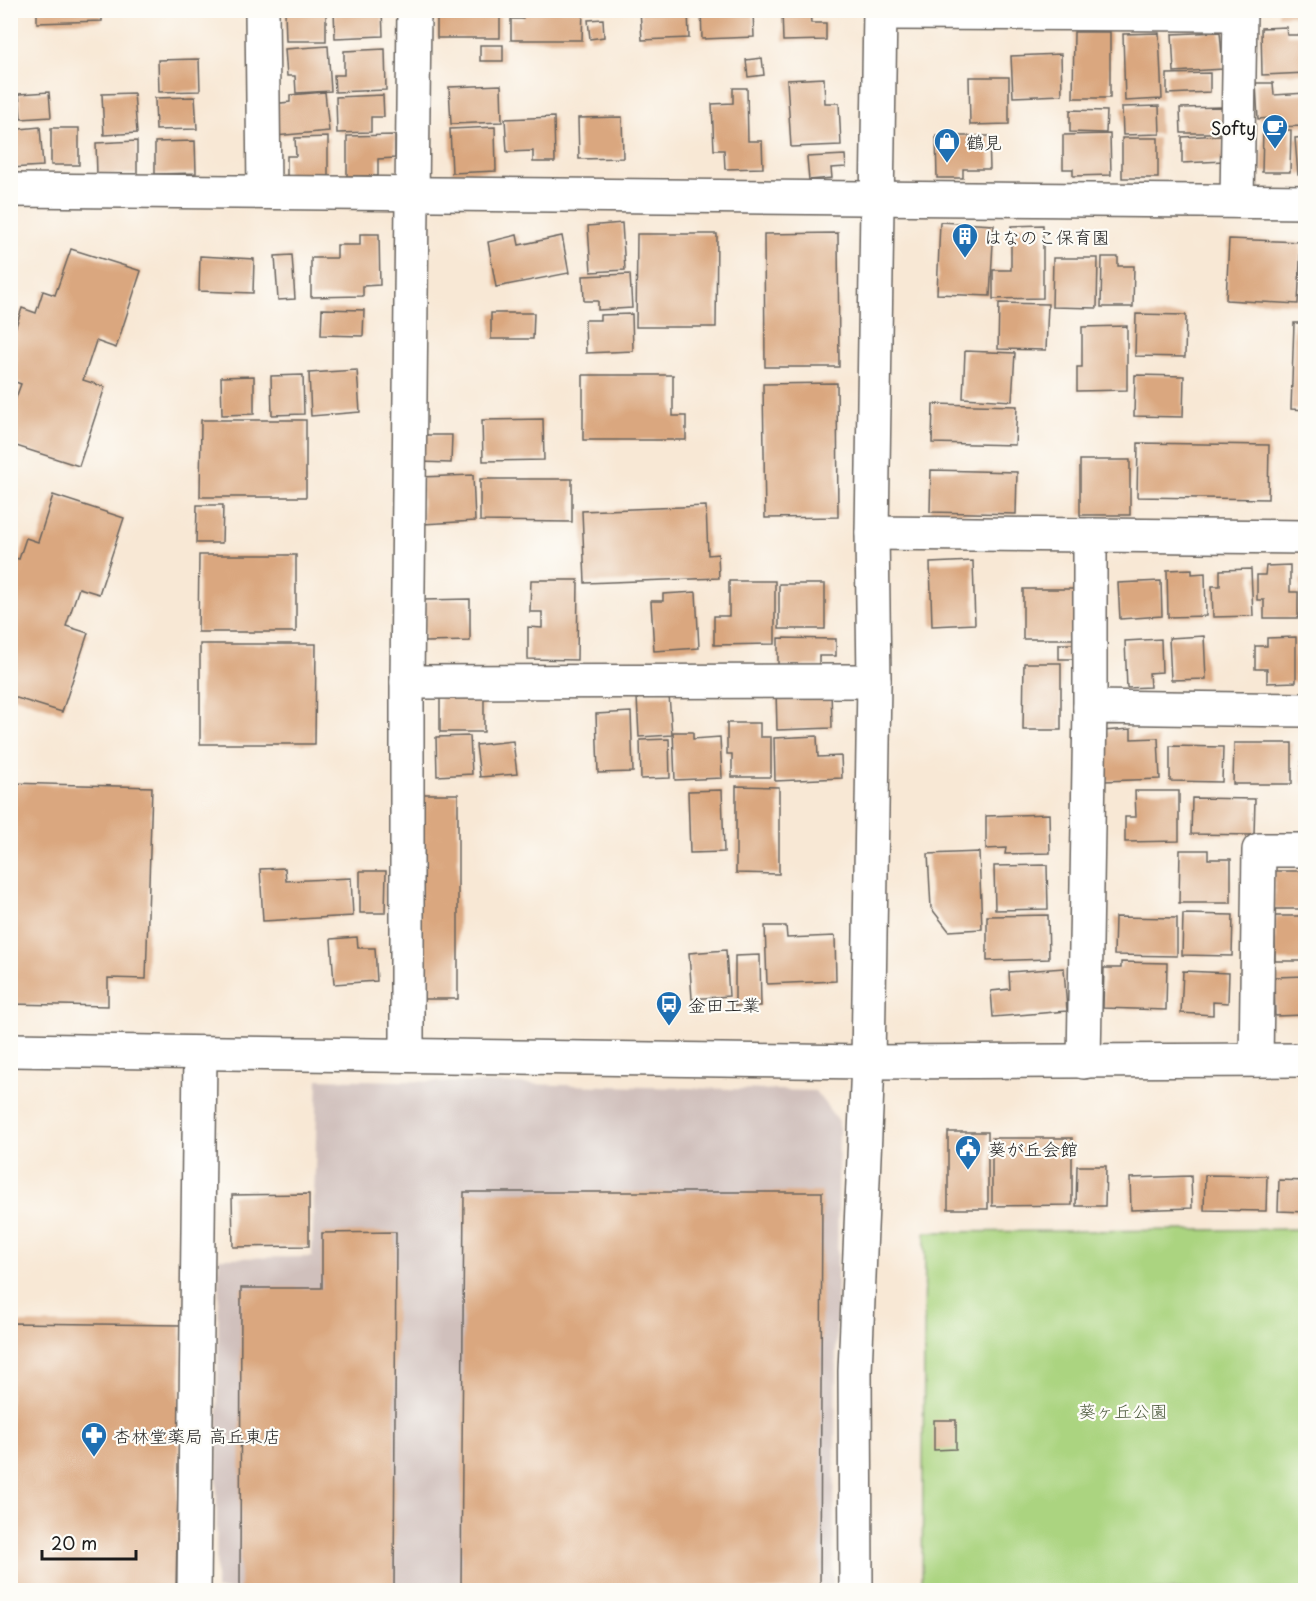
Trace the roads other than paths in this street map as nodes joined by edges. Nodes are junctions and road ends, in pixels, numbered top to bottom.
1 (262, 10) edge
2 (414, 10) edge
3 (880, 12) edge
4 (1076, 12) edge
5 (1240, 12) edge
6 (10, 190) edge
7 (264, 191) junction
8 (412, 196) junction
9 (877, 199) junction
10 (1237, 201) junction
11 (1305, 202) edge
12 (872, 533) junction
13 (1090, 535) junction
14 (1305, 537) edge
15 (874, 681) junction
16 (407, 682) junction
17 (1090, 707) junction
18 (1305, 710) edge
19 (1305, 850) edge
20 (10, 1050) edge
21 (200, 1053) junction
22 (407, 1054) junction
23 (1256, 1060) junction
24 (1305, 1060) edge
25 (868, 1062) junction
26 (1084, 1062) junction
27 (194, 1590) edge
28 (856, 1590) edge

1 - 7 street
2 - 8 street
3 - 4 street
3 - 9 street
4 - 5 street
5 - 10 street
6 - 7 street
7 - 8 street
8 - 9 street
8 - 16 street
9 - 10 street
9 - 12 street
10 - 11 street
12 - 13 street
12 - 15 street
13 - 14 street
13 - 17 street
15 - 16 street
15 - 25 street
16 - 22 street
17 - 18 street
17 - 26 street
19 - 23 street
20 - 21 street
21 - 22 street
21 - 27 street
22 - 25 street
23 - 24 street
23 - 26 street
25 - 26 street
25 - 28 street

